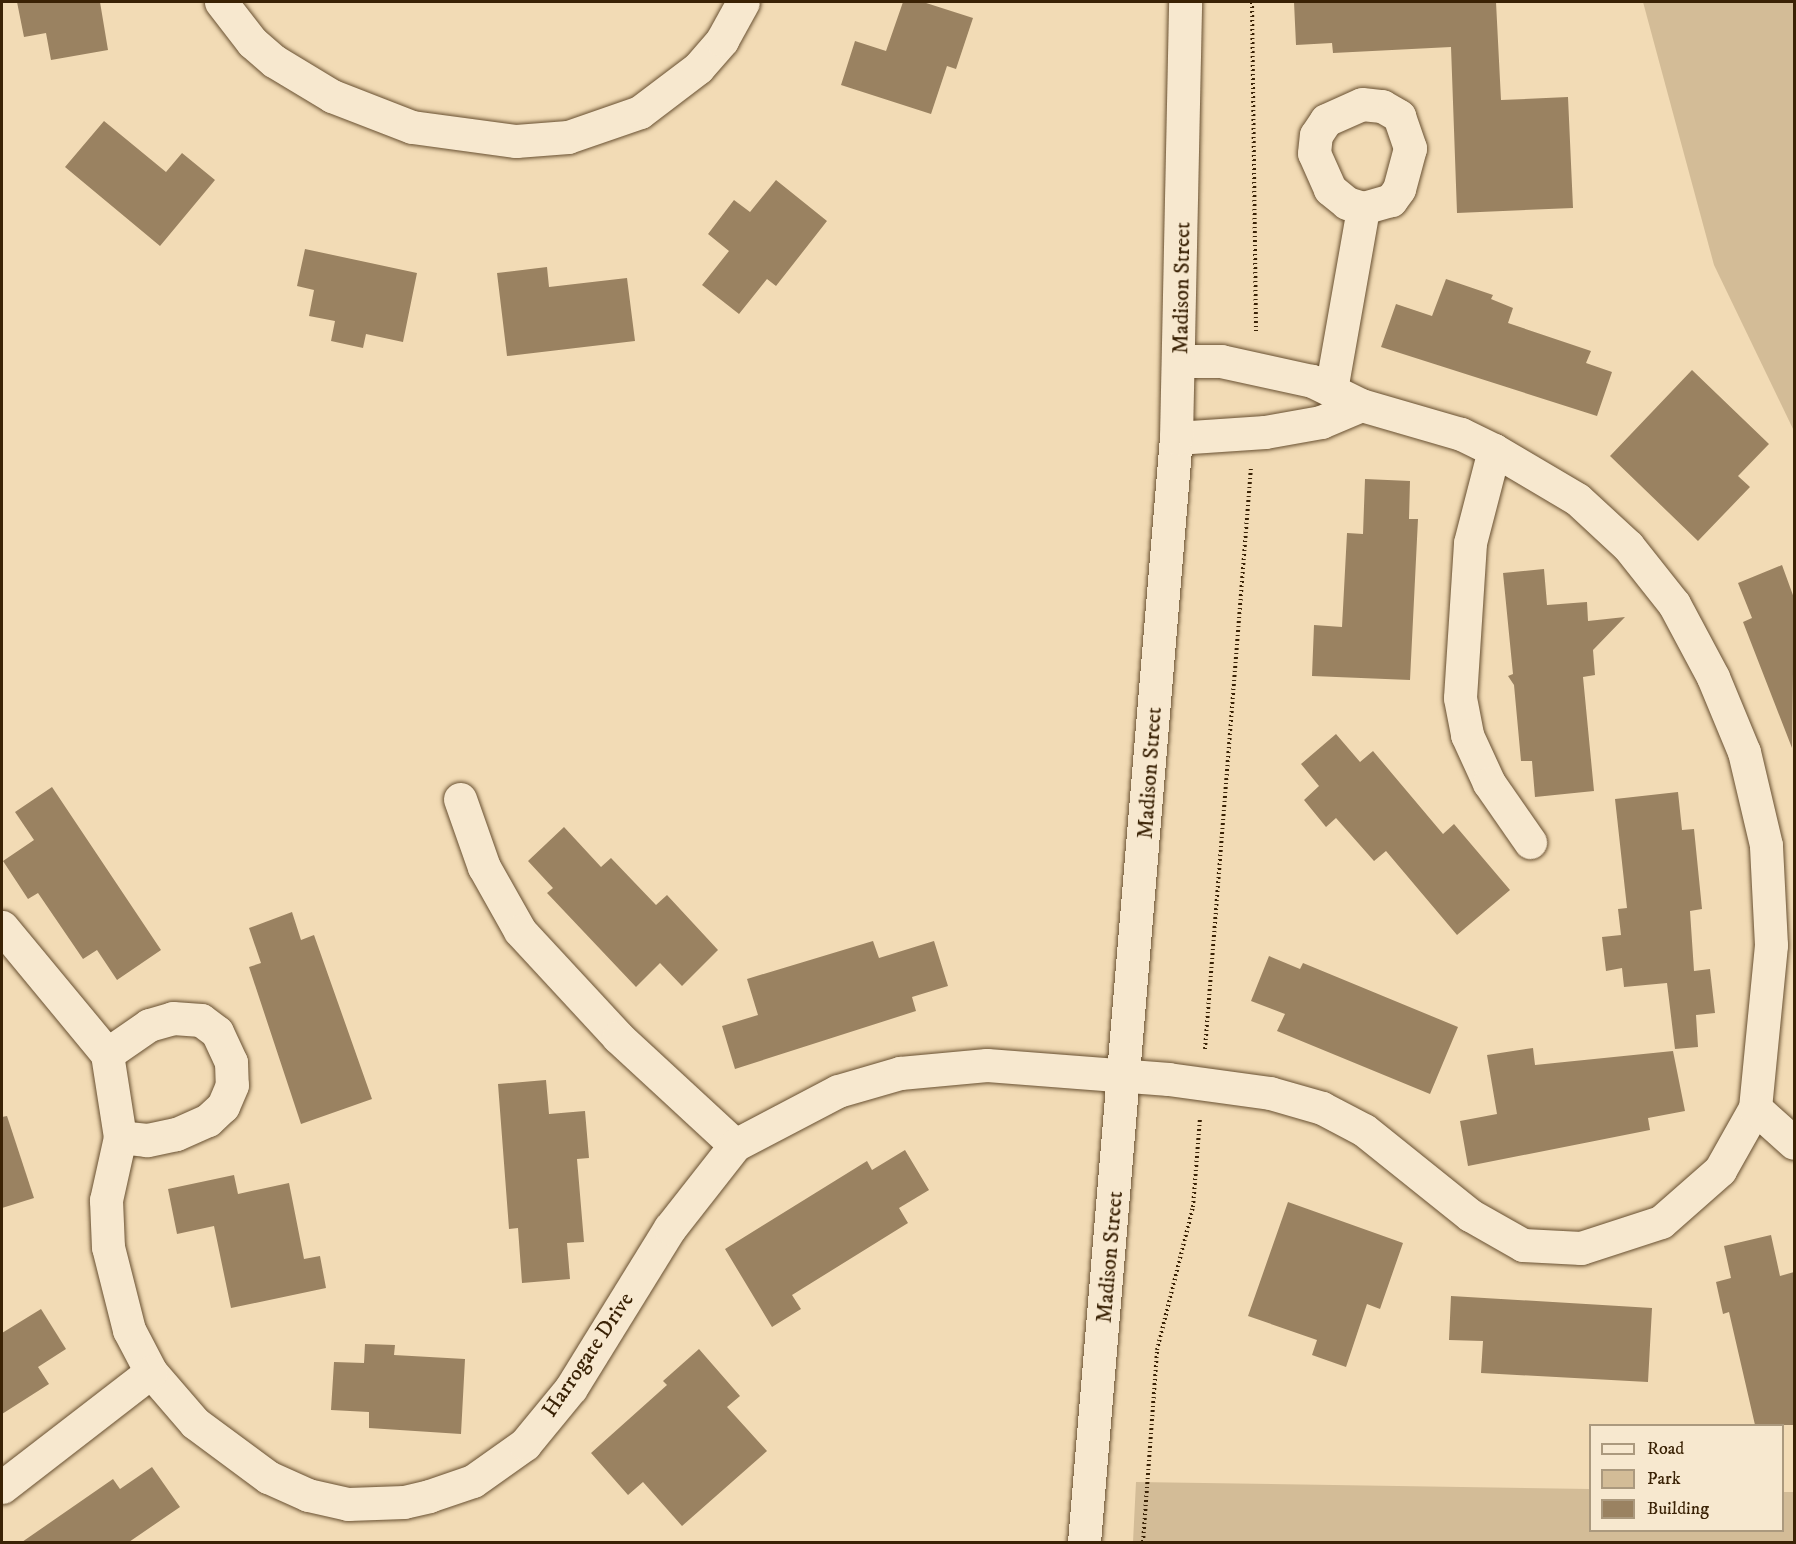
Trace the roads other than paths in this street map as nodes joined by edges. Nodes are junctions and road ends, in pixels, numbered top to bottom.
1 (221, 2) edge
2 (743, 2) edge
3 (1185, 2) edge
4 (1363, 208) dead end
5 (1180, 361) junction
6 (1331, 390) junction
7 (1361, 405) junction
8 (1176, 438) junction
9 (1494, 450) junction
10 (460, 799) dead end
11 (1530, 842) dead end
12 (2, 927) edge
13 (107, 1054) junction
14 (1126, 1076) junction
15 (1755, 1108) junction
16 (120, 1137) junction
17 (1794, 1143) edge
18 (735, 1145) junction
19 (151, 1372) junction
20 (2, 1487) edge
21 (1084, 1542) edge

1 - 2 street
3 - 5 street, Madison Street
4 - 6 street
5 - 6 street
5 - 8 street, Madison Street
6 - 7 street
7 - 8 street
7 - 9 street
8 - 14 street, Madison Street
9 - 11 street
9 - 15 street
10 - 18 street
12 - 13 street
13 - 16 street, Harrogate Drive
13 - 16 street
14 - 15 street, Harrogate Drive
14 - 18 street, Harrogate Drive
14 - 21 street, Madison Street
15 - 17 street
16 - 19 street, Harrogate Drive
18 - 19 street, Harrogate Drive
19 - 20 street

